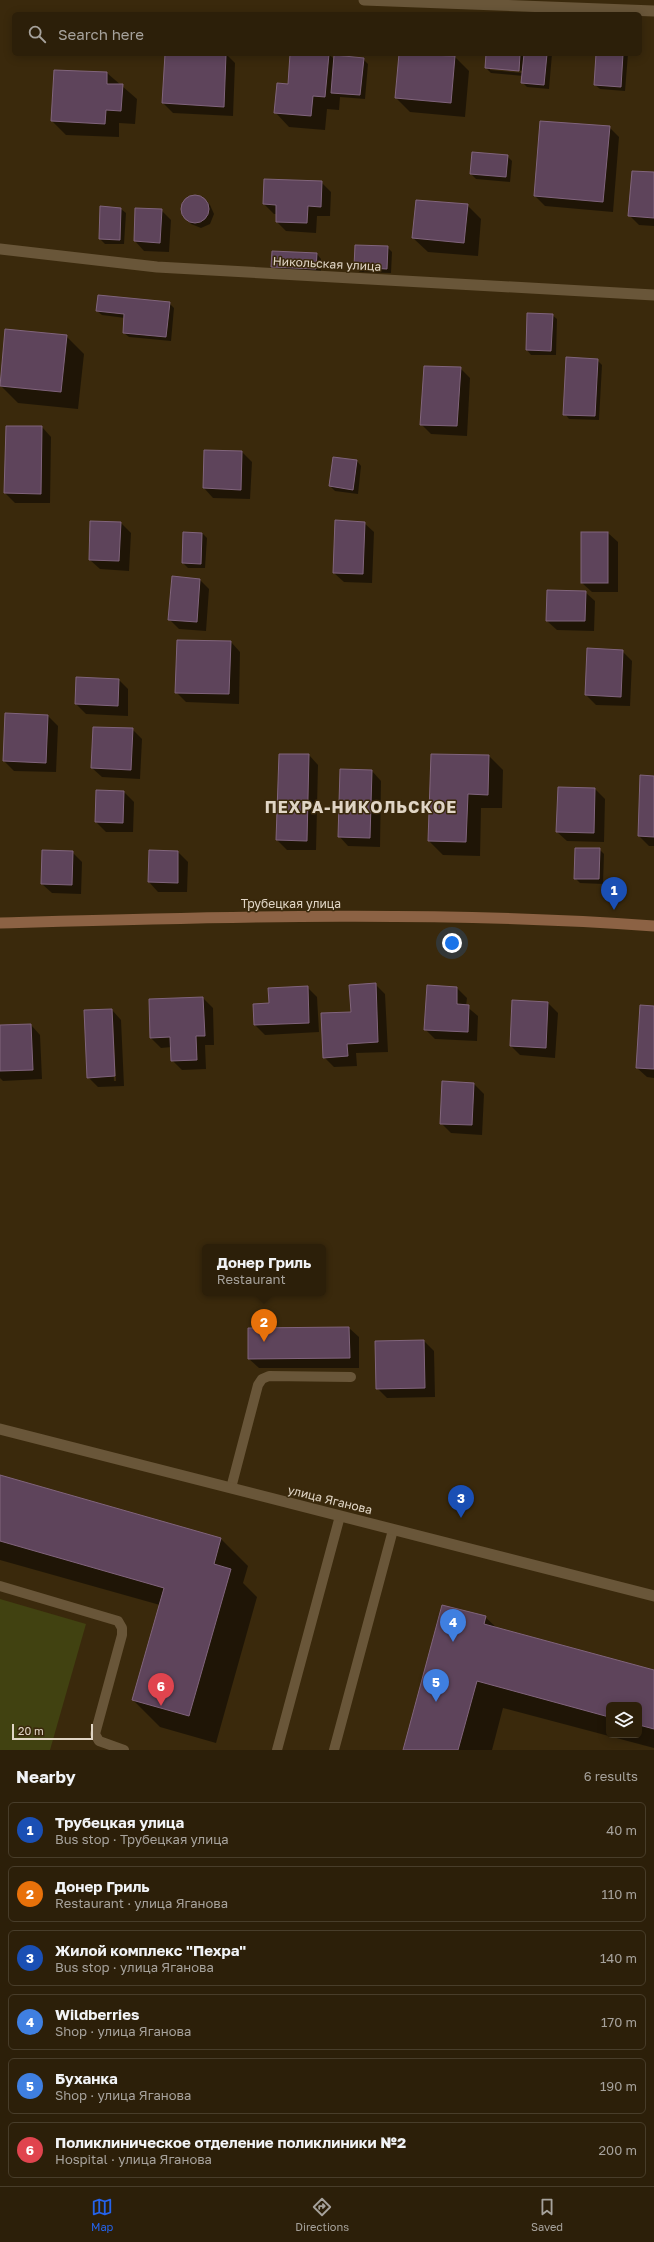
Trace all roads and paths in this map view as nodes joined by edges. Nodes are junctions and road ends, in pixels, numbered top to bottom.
1 (364, 0) edge
2 (654, 11) edge
3 (0, 250) edge
4 (654, 296) edge
5 (0, 923) edge
6 (654, 926) edge
7 (351, 1377) dead end
8 (0, 1429) edge
9 (231, 1488) junction
10 (340, 1516) junction
11 (393, 1530) junction
12 (0, 1586) edge
13 (654, 1596) edge
14 (124, 1750) edge
15 (277, 1750) edge
16 (334, 1750) edge

1 - 2 street
3 - 4 street, Никольская улица
5 - 6 main road, Трубецкая улица
7 - 9 lane
8 - 9 street, улица Яганова
9 - 10 street, улица Яганова
10 - 11 street, улица Яганова
10 - 15 lane
11 - 13 street, улица Яганова
11 - 16 lane
12 - 14 lane

